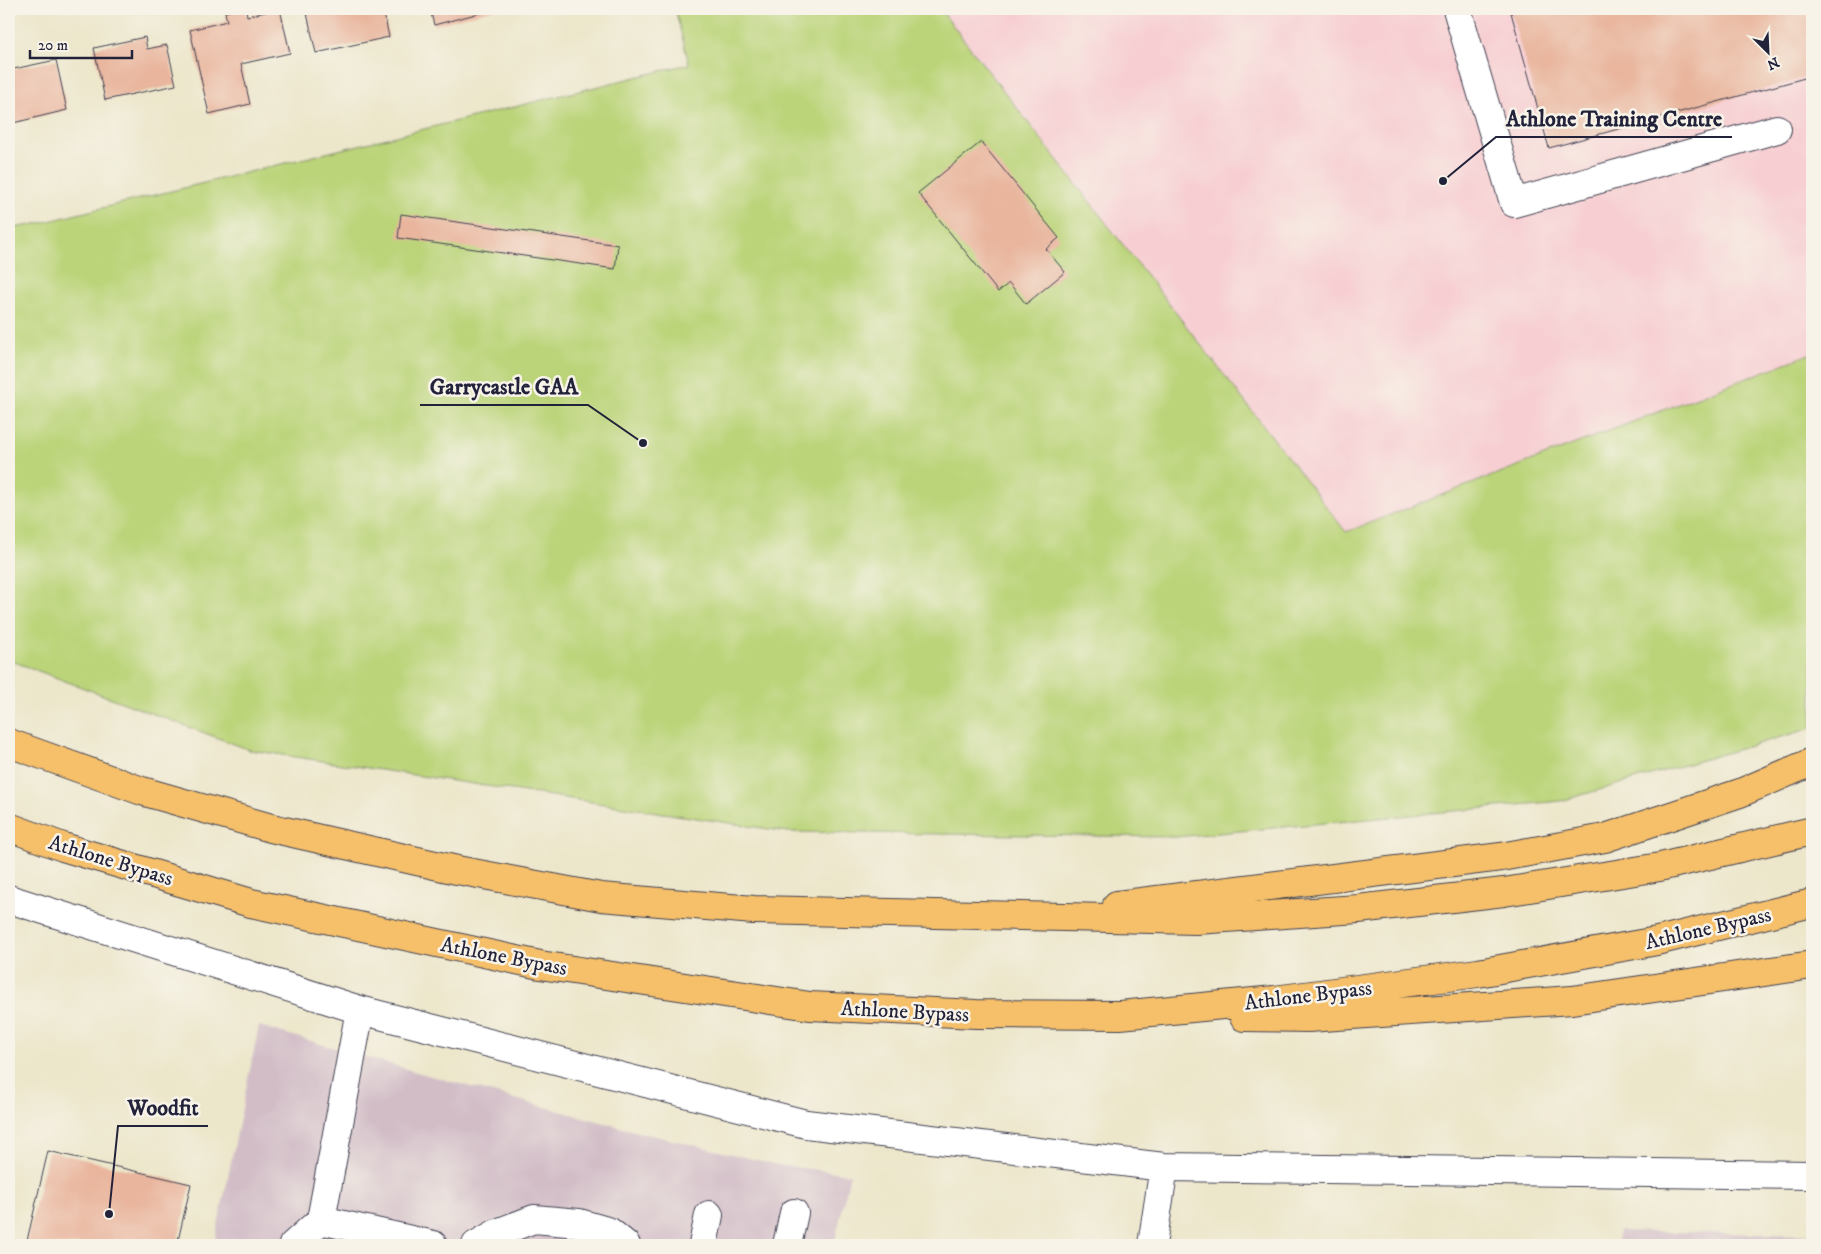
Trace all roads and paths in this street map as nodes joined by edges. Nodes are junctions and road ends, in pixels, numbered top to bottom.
1 (1457, 9) edge
2 (1777, 129) dead end
3 (9, 743) edge
4 (1812, 762) edge
5 (9, 826) edge
6 (1812, 831) edge
7 (9, 899) edge
8 (1812, 903) edge
9 (1041, 916) junction
10 (1812, 965) edge
11 (360, 1010) junction
12 (1120, 1015) junction
13 (1164, 1167) junction
14 (1812, 1176) edge
15 (794, 1213) dead end
16 (709, 1215) dead end
17 (321, 1220) junction
18 (293, 1245) edge
19 (433, 1245) edge
20 (476, 1245) edge
21 (626, 1245) edge
22 (703, 1245) edge
23 (787, 1245) edge
24 (1152, 1245) edge

1 - 2 street
3 - 9 highway
4 - 9 highway
5 - 12 highway, Athlone Bypass
6 - 9 highway
7 - 11 street
8 - 12 highway, Athlone Bypass
10 - 12 highway
11 - 13 street
11 - 17 street
13 - 14 street
13 - 24 street
15 - 23 street
16 - 22 street
17 - 18 street
17 - 19 street
20 - 21 street

